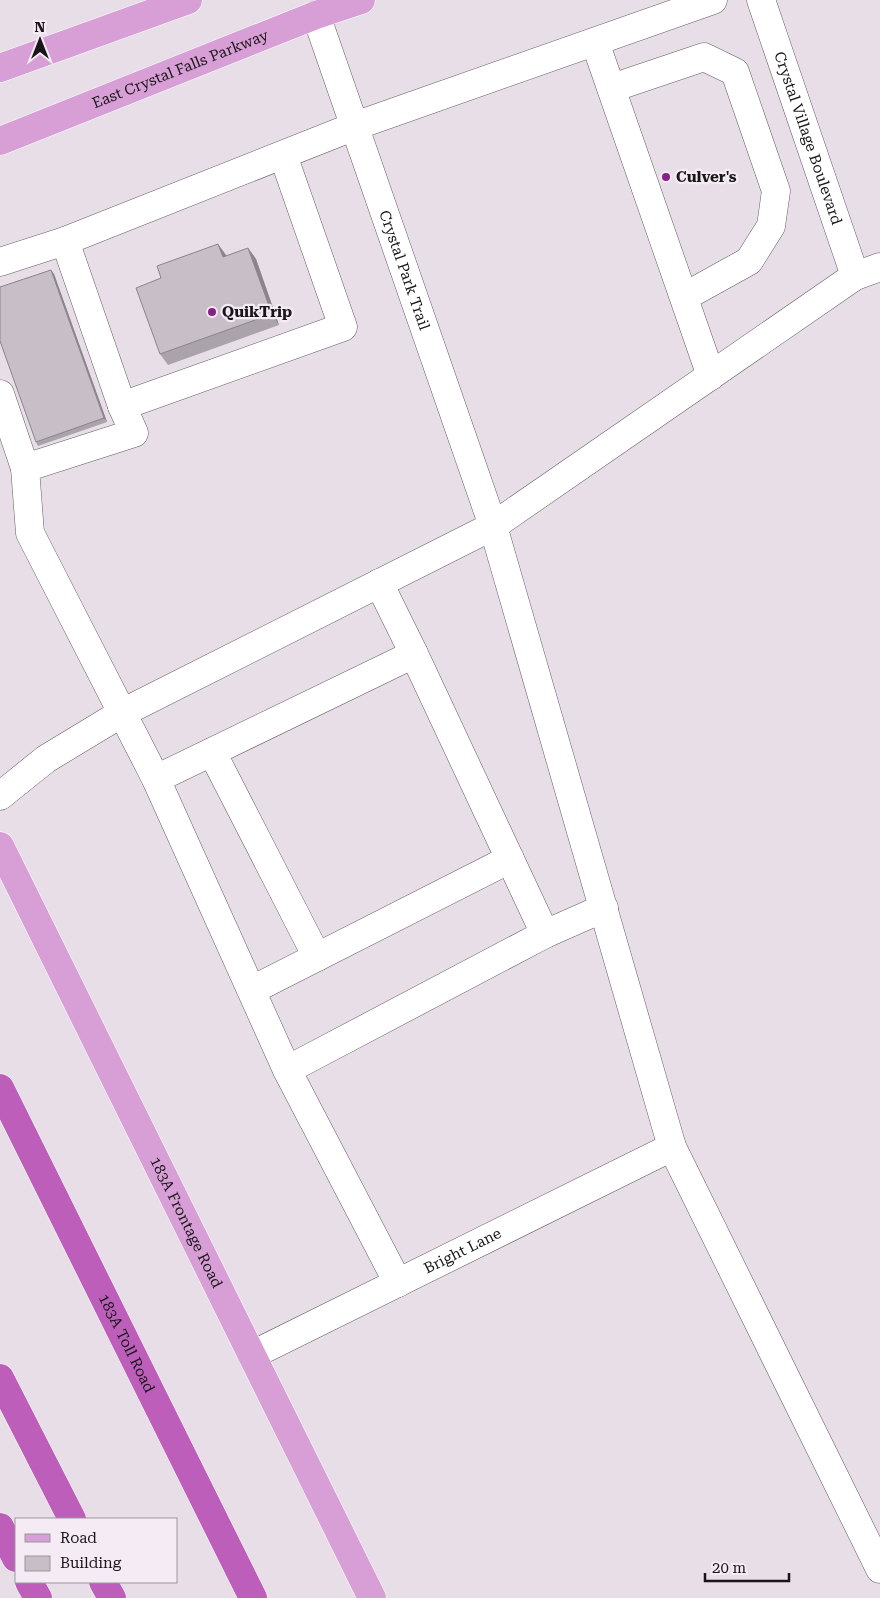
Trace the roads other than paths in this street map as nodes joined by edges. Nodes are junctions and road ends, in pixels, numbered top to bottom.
1 (188, 0) edge
2 (361, 0) edge
3 (713, 0) edge
4 (761, 0) edge
5 (316, 16) junction
6 (595, 42) junction
7 (0, 68) edge
8 (612, 88) junction
9 (355, 126) junction
10 (0, 142) edge
11 (283, 155) junction
12 (64, 241) junction
13 (0, 262) edge
14 (868, 272) edge
15 (684, 297) junction
16 (711, 376) junction
17 (0, 394) edge
18 (122, 406) junction
19 (25, 468) junction
20 (493, 526) junction
21 (379, 583) junction
22 (414, 654) junction
23 (122, 713) junction
24 (212, 752) junction
25 (156, 779) junction
26 (0, 796) edge
27 (0, 846) edge
28 (510, 859) junction
29 (604, 908) junction
30 (546, 934) junction
31 (317, 957) junction
32 (252, 990) junction
33 (287, 1070) junction
34 (0, 1088) edge
35 (672, 1148) junction
36 (398, 1283) junction
37 (252, 1355) junction
38 (0, 1378) edge
39 (71, 1518) edge
40 (0, 1527) edge
41 (15, 1556) edge
42 (880, 1569) edge
43 (30, 1583) edge
44 (104, 1583) edge
45 (38, 1598) edge
46 (112, 1598) edge
47 (254, 1598) edge
48 (372, 1598) edge

1 - 7 main road
2 - 5 main road, East Crystal Falls Parkway
3 - 6 street
4 - 14 street, Crystal Village Boulevard
5 - 9 street, Crystal Park Trail
5 - 10 main road, East Crystal Falls Parkway
6 - 8 street
6 - 9 street
8 - 15 street
8 - 15 street
9 - 11 street
9 - 20 street, Crystal Park Trail
11 - 12 street
11 - 18 street
12 - 13 street
12 - 18 street
14 - 16 street
15 - 16 street
16 - 20 street
17 - 19 street
18 - 19 street
19 - 23 street
20 - 21 street
20 - 29 street, Crystal Park Trail
21 - 22 street
21 - 23 street
22 - 24 street
22 - 28 street
23 - 25 street
23 - 26 street
24 - 25 street
24 - 31 street
25 - 32 street
27 - 37 main road, 183A Frontage Road
28 - 30 street
28 - 31 street
29 - 30 street
29 - 35 street, Crystal Park Trail
30 - 33 street
31 - 32 street
32 - 33 street
33 - 36 street
34 - 47 highway, 183A Toll Road
35 - 36 street, Bright Lane
35 - 42 street, Crystal Park Trail
36 - 37 street, Bright Lane
37 - 48 main road, 183A Frontage Road
38 - 39 highway
40 - 41 highway
43 - 45 highway
44 - 46 highway

